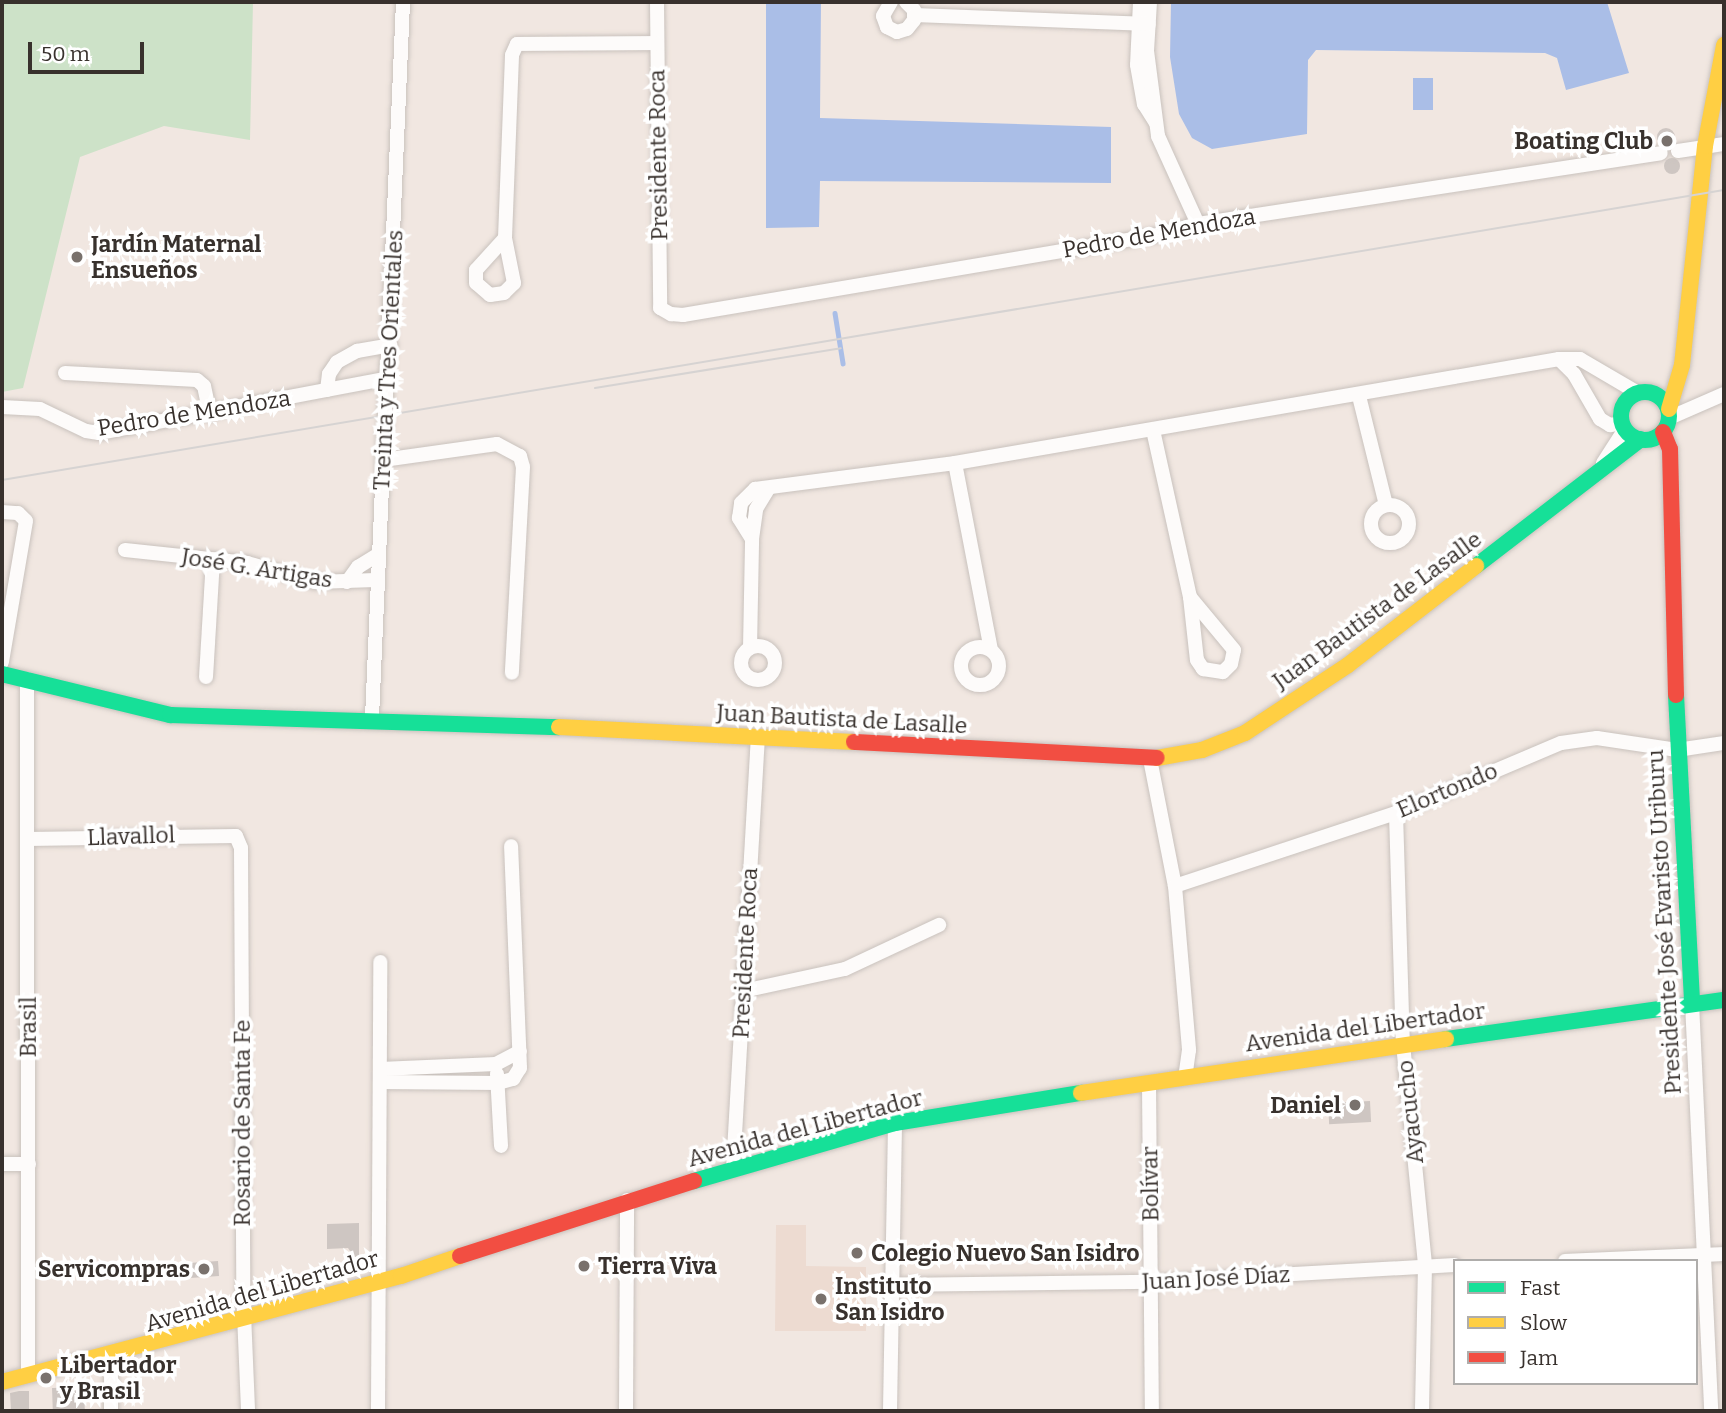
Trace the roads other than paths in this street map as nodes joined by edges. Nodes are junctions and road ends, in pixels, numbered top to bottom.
1 (403, 2) edge
2 (657, 2) edge
3 (891, 2) edge
4 (906, 2) edge
5 (1140, 2) edge
6 (1150, 2) edge
7 (915, 15) junction
8 (1144, 23) junction
9 (656, 43) junction
10 (1724, 45) edge
11 (1724, 144) edge
12 (1705, 146) junction
13 (1678, 151) dead end
14 (1661, 153) dead end
15 (1198, 224) junction
16 (505, 238) dead end
17 (660, 308) joint
18 (390, 345) junction
19 (1559, 359) junction
20 (1682, 365) junction
21 (65, 373) dead end
22 (389, 378) junction
23 (327, 390) junction
24 (1646, 393) junction
25 (1724, 394) edge
26 (1359, 396) junction
27 (2, 407) edge
28 (210, 414) junction
29 (1667, 420) junction
30 (1624, 426) junction
31 (1153, 430) junction
32 (1641, 439) junction
33 (383, 460) junction
34 (956, 463) junction
35 (1595, 474) junction
36 (1386, 505) dead end
37 (2, 512) edge
38 (125, 550) dead end
39 (377, 555) junction
40 (214, 559) junction
41 (376, 580) junction
42 (347, 582) junction
43 (1190, 597) junction
44 (750, 648) dead end
45 (991, 650) dead end
46 (2, 662) edge
47 (512, 673) dead end
48 (2, 674) edge
49 (206, 677) dead end
50 (27, 679) junction
51 (372, 718) junction
52 (758, 737) junction
53 (1724, 743) edge
54 (1677, 750) junction
55 (1150, 759) junction
56 (1396, 813) junction
57 (236, 836) joint
58 (27, 839) junction
59 (511, 846) dead end
60 (1175, 886) junction
61 (939, 925) dead end
62 (380, 962) dead end
63 (743, 991) junction
64 (1724, 1000) edge
65 (1692, 1003) junction
66 (1403, 1044) junction
67 (520, 1051) junction
68 (496, 1064) junction
69 (456, 1065) junction
70 (380, 1075) junction
71 (1185, 1077) junction
72 (455, 1083) junction
73 (499, 1083) junction
74 (1149, 1083) junction
75 (895, 1124) junction
76 (502, 1146) dead end
77 (2, 1164) edge
78 (29, 1164) junction
79 (733, 1169) junction
80 (627, 1200) junction
81 (1724, 1254) edge
82 (1703, 1255) junction
83 (1611, 1259) edge
84 (1453, 1265) edge
85 (1425, 1266) junction
86 (381, 1281) junction
87 (1152, 1282) junction
88 (892, 1285) junction
89 (245, 1321) junction
90 (111, 1357) junction
91 (28, 1375) junction
92 (2, 1382) edge
93 (111, 1411) edge
94 (248, 1411) edge
95 (378, 1411) edge
96 (626, 1411) edge
97 (890, 1411) edge
98 (1152, 1411) edge
99 (1422, 1411) edge
100 (1710, 1411) edge

1 - 18 street, Treinta y Tres Orientales
2 - 9 street, Presidente Roca
3 - 7 street
4 - 7 street
5 - 8 street
6 - 8 street
7 - 8 street
8 - 15 street
9 - 16 street
9 - 17 street, Presidente Roca
10 - 12 street, Presidente José Evaristo Uriburu
11 - 12 street
12 - 13 street
12 - 20 street, Presidente José Evaristo Uriburu
14 - 15 street, Pedro de Mendoza
15 - 17 street, Pedro de Mendoza
18 - 22 street, Treinta y Tres Orientales
18 - 23 street
19 - 24 street
19 - 26 street
19 - 30 street
20 - 24 street
20 - 29 street, Presidente José Evaristo Uriburu
21 - 28 street
22 - 23 street, Pedro de Mendoza
22 - 33 street, Treinta y Tres Orientales
23 - 28 street, Pedro de Mendoza
24 - 29 street
24 - 30 street
25 - 29 street
26 - 31 street
26 - 36 street
27 - 28 street, Pedro de Mendoza
29 - 32 street, Juan Bautista de Lasalle
29 - 54 street, Presidente José Evaristo Uriburu
30 - 32 street
30 - 35 street, Juan Bautista de Lasalle
31 - 34 street
31 - 43 street
32 - 35 street, Juan Bautista de Lasalle
33 - 39 street, Treinta y Tres Orientales
33 - 47 street
34 - 44 street
34 - 45 street
35 - 55 street, Juan Bautista de Lasalle
37 - 46 street
38 - 40 street, José G. Artigas
39 - 41 street, Treinta y Tres Orientales
39 - 42 street, José G. Artigas
40 - 42 street, José G. Artigas
40 - 49 street
41 - 42 street, José G. Artigas
41 - 51 street, Treinta y Tres Orientales
43 - 43 street
48 - 50 street, Juan Bautista de Lasalle
50 - 51 street, Juan Bautista de Lasalle
50 - 58 street, Brasil
51 - 52 street, Juan Bautista de Lasalle
52 - 55 street, Juan Bautista de Lasalle
52 - 63 street, Presidente Roca
53 - 54 street, Elortondo
54 - 56 street, Elortondo
54 - 65 street, Presidente José Evaristo Uriburu
55 - 60 street
56 - 60 street, Elortondo
56 - 66 street, Ayacucho
57 - 58 street, Llavallol
57 - 89 street, Rosario de Santa Fe
58 - 78 street, Brasil
59 - 67 street
60 - 71 street
61 - 63 street
62 - 70 street
63 - 79 street, Presidente Roca
64 - 65 street, Avenida del Libertador
65 - 66 street, Avenida del Libertador
65 - 82 street, Presidente José Evaristo Uriburu
66 - 71 street, Avenida del Libertador
66 - 85 street, Ayacucho
67 - 68 street
67 - 73 street
68 - 69 street
68 - 73 street
69 - 70 street
69 - 72 street
70 - 72 street
70 - 86 street
71 - 74 street, Avenida del Libertador
72 - 73 street
73 - 76 street
74 - 75 street, Avenida del Libertador
74 - 87 street, Bolívar
75 - 79 street, Avenida del Libertador
75 - 88 street
77 - 78 street
78 - 91 street, Brasil
79 - 80 street, Avenida del Libertador
80 - 86 street, Avenida del Libertador
80 - 96 street
81 - 82 street
82 - 83 street
82 - 100 street, Presidente José Evaristo Uriburu
84 - 85 street, Juan José Díaz
85 - 87 street, Juan José Díaz
85 - 99 street, Ayacucho
86 - 89 street, Avenida del Libertador
86 - 95 street
87 - 88 street, Juan José Díaz
87 - 98 street, Bolívar
88 - 97 street
89 - 90 street, Avenida del Libertador
89 - 94 street, Rosario de Santa Fe
90 - 91 street, Avenida del Libertador
90 - 93 street
91 - 92 street, Avenida del Libertador

